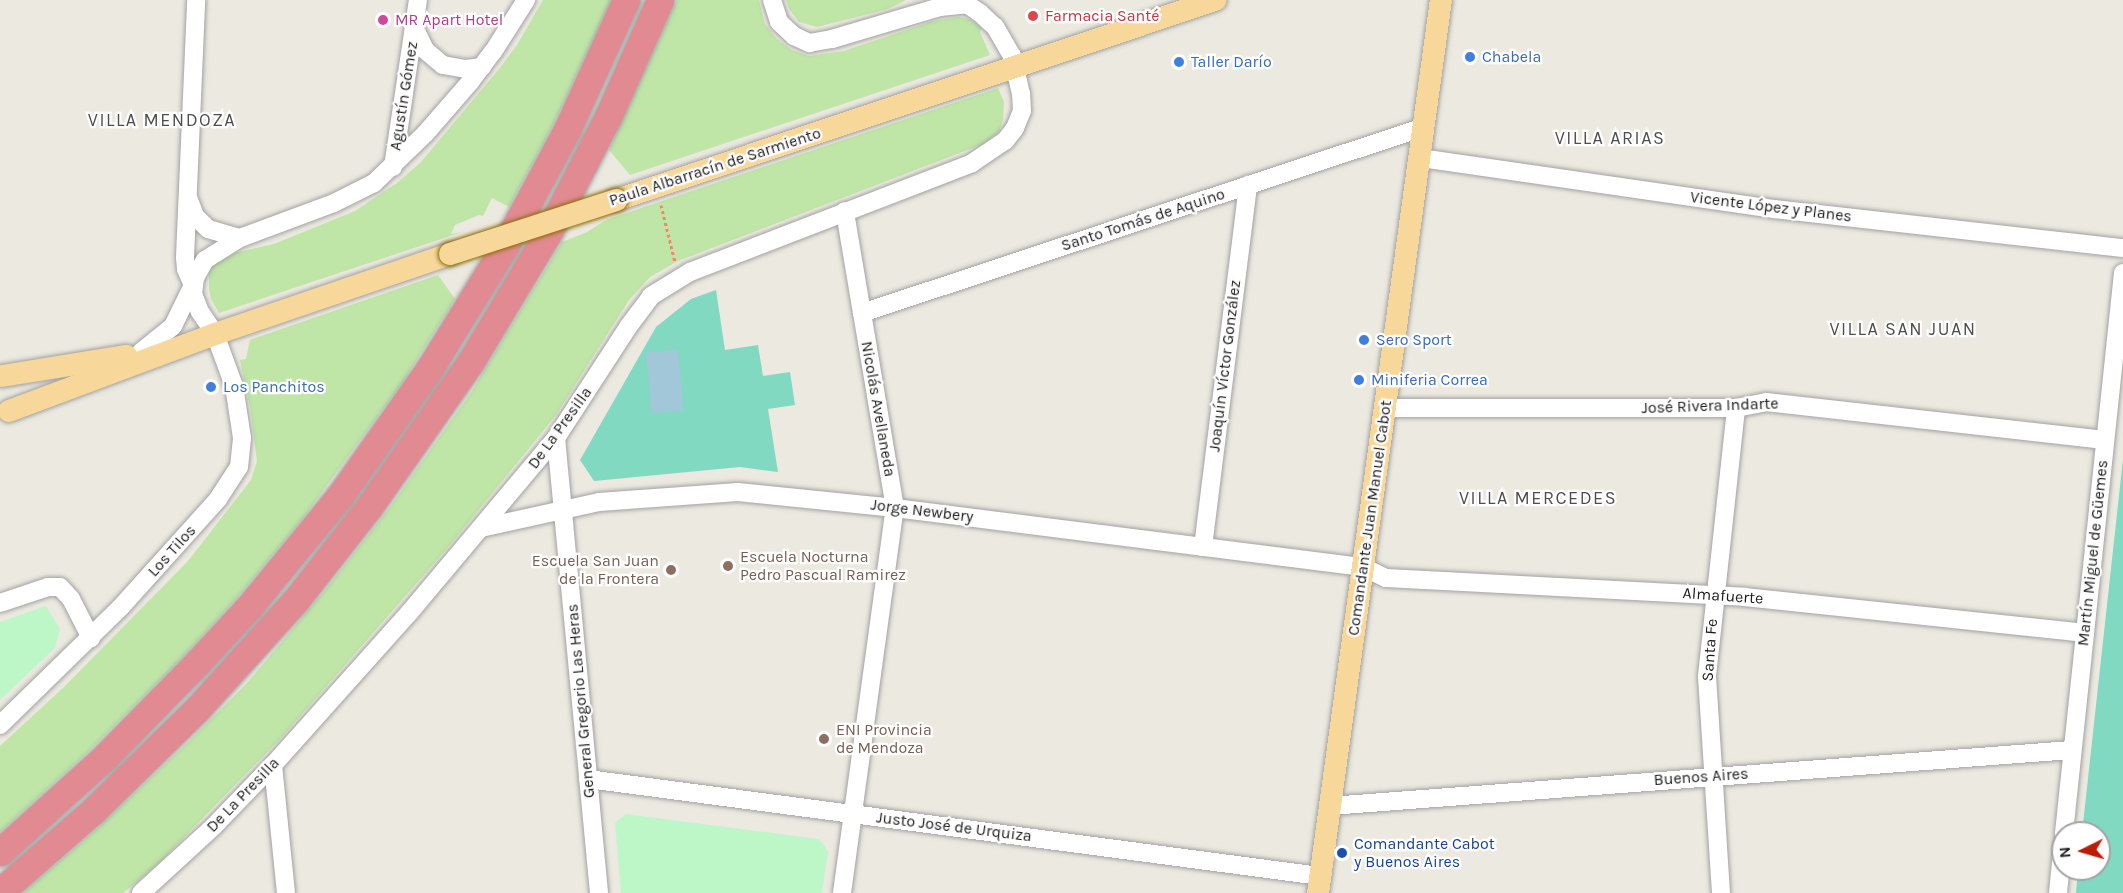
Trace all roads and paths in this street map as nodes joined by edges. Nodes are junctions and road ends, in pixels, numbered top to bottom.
1 (196, 0) edge
2 (418, 0) edge
3 (526, 0) edge
4 (626, 0) edge
5 (660, 0) edge
6 (772, 0) edge
7 (1215, 0) edge
8 (1441, 0) edge
9 (964, 2) edge
10 (414, 25) junction
11 (482, 67) junction
12 (1015, 67) junction
13 (1424, 127) junction
14 (1420, 158) junction
15 (393, 167) junction
16 (1248, 185) junction
17 (188, 195) junction
18 (659, 199) dead end
19 (845, 211) junction
20 (240, 238) junction
21 (2123, 248) edge
22 (675, 262) dead end
23 (2123, 273) edge
24 (193, 285) junction
25 (862, 313) junction
26 (215, 334) junction
27 (141, 352) junction
28 (1, 376) edge
29 (1385, 408) junction
30 (1736, 408) junction
31 (4, 414) edge
32 (556, 438) junction
33 (2105, 440) junction
34 (895, 508) junction
35 (564, 510) junction
36 (481, 528) junction
37 (1203, 547) junction
38 (1363, 567) junction
39 (1715, 596) junction
40 (0, 603) edge
41 (2085, 633) junction
42 (91, 638) junction
43 (0, 725) edge
44 (2073, 750) junction
45 (273, 765) junction
46 (1713, 776) junction
47 (588, 779) junction
48 (1330, 806) junction
49 (853, 814) junction
50 (2065, 821) edge
51 (0, 852) edge
52 (1319, 884) edge
53 (0, 892) edge
54 (141, 893) edge
55 (286, 893) edge
56 (599, 893) edge
57 (842, 893) edge
58 (1721, 893) edge

1 - 17 street, Los Tilos
2 - 10 street, Agustín Gómez
3 - 11 street
4 - 51 highway
5 - 53 highway
6 - 9 street
7 - 12 main road, Paula Albarracín de Sarmiento
8 - 13 main road, Comandante Juan Manuel Cabot
9 - 12 street, De La Presilla
10 - 11 street, Agustín Gómez
10 - 15 street, Agustín Gómez
11 - 15 street
12 - 19 street, De La Presilla
12 - 26 main road, Paula Albarracín de Sarmiento, bridge
13 - 14 main road, Comandante Juan Manuel Cabot
13 - 16 street, Santo Tomás de Aquino
14 - 21 street, Vicente López y Planes
14 - 29 main road, Comandante Juan Manuel Cabot
15 - 20 street
16 - 25 street, Santo Tomás de Aquino
16 - 37 street, Joaquín Víctor González
17 - 20 street
17 - 24 street, Los Tilos
18 - 22 path
19 - 25 street, Nicolás Avellaneda
19 - 32 street, De La Presilla
20 - 24 street
23 - 33 street, Martín Miguel de Güemes
24 - 26 street, Los Tilos
24 - 27 street
25 - 34 street, Nicolás Avellaneda
26 - 27 main road, Paula Albarracín de Sarmiento
26 - 31 main road, Paula Albarracín de Sarmiento
26 - 42 street, Los Tilos
27 - 28 main road, Paula Albarracín de Sarmiento
28 - 31 main road
29 - 30 street, José Rivera Indarte
29 - 38 main road, Comandante Juan Manuel Cabot
30 - 33 street, José Rivera Indarte
30 - 39 street, Santa Fe
32 - 35 street, General Gregorio Las Heras
32 - 36 street, De La Presilla
33 - 41 street, Martín Miguel de Güemes
34 - 35 street, Jorge Newbery
34 - 37 street, Jorge Newbery
34 - 49 street, Nicolás Avellaneda
35 - 36 street, Jorge Newbery
35 - 47 street, General Gregorio Las Heras
36 - 45 street, De La Presilla
37 - 38 street, Jorge Newbery
38 - 39 street, Almafuerte
38 - 48 main road, Comandante Juan Manuel Cabot
39 - 41 street, Almafuerte
39 - 46 street, Santa Fe
40 - 42 street
41 - 44 street, Martín Miguel de Güemes
42 - 43 street, Los Tilos
44 - 46 street, Buenos Aires
44 - 50 street, Martín Miguel de Güemes
45 - 54 street, De La Presilla
45 - 55 street
46 - 48 street, Buenos Aires
46 - 58 street, Santa Fe
47 - 49 street, Justo José de Urquiza
47 - 56 street, General Gregorio Las Heras
48 - 52 main road, Comandante Juan Manuel Cabot
49 - 52 street, Justo José de Urquiza
49 - 57 street, Nicolás Avellaneda

